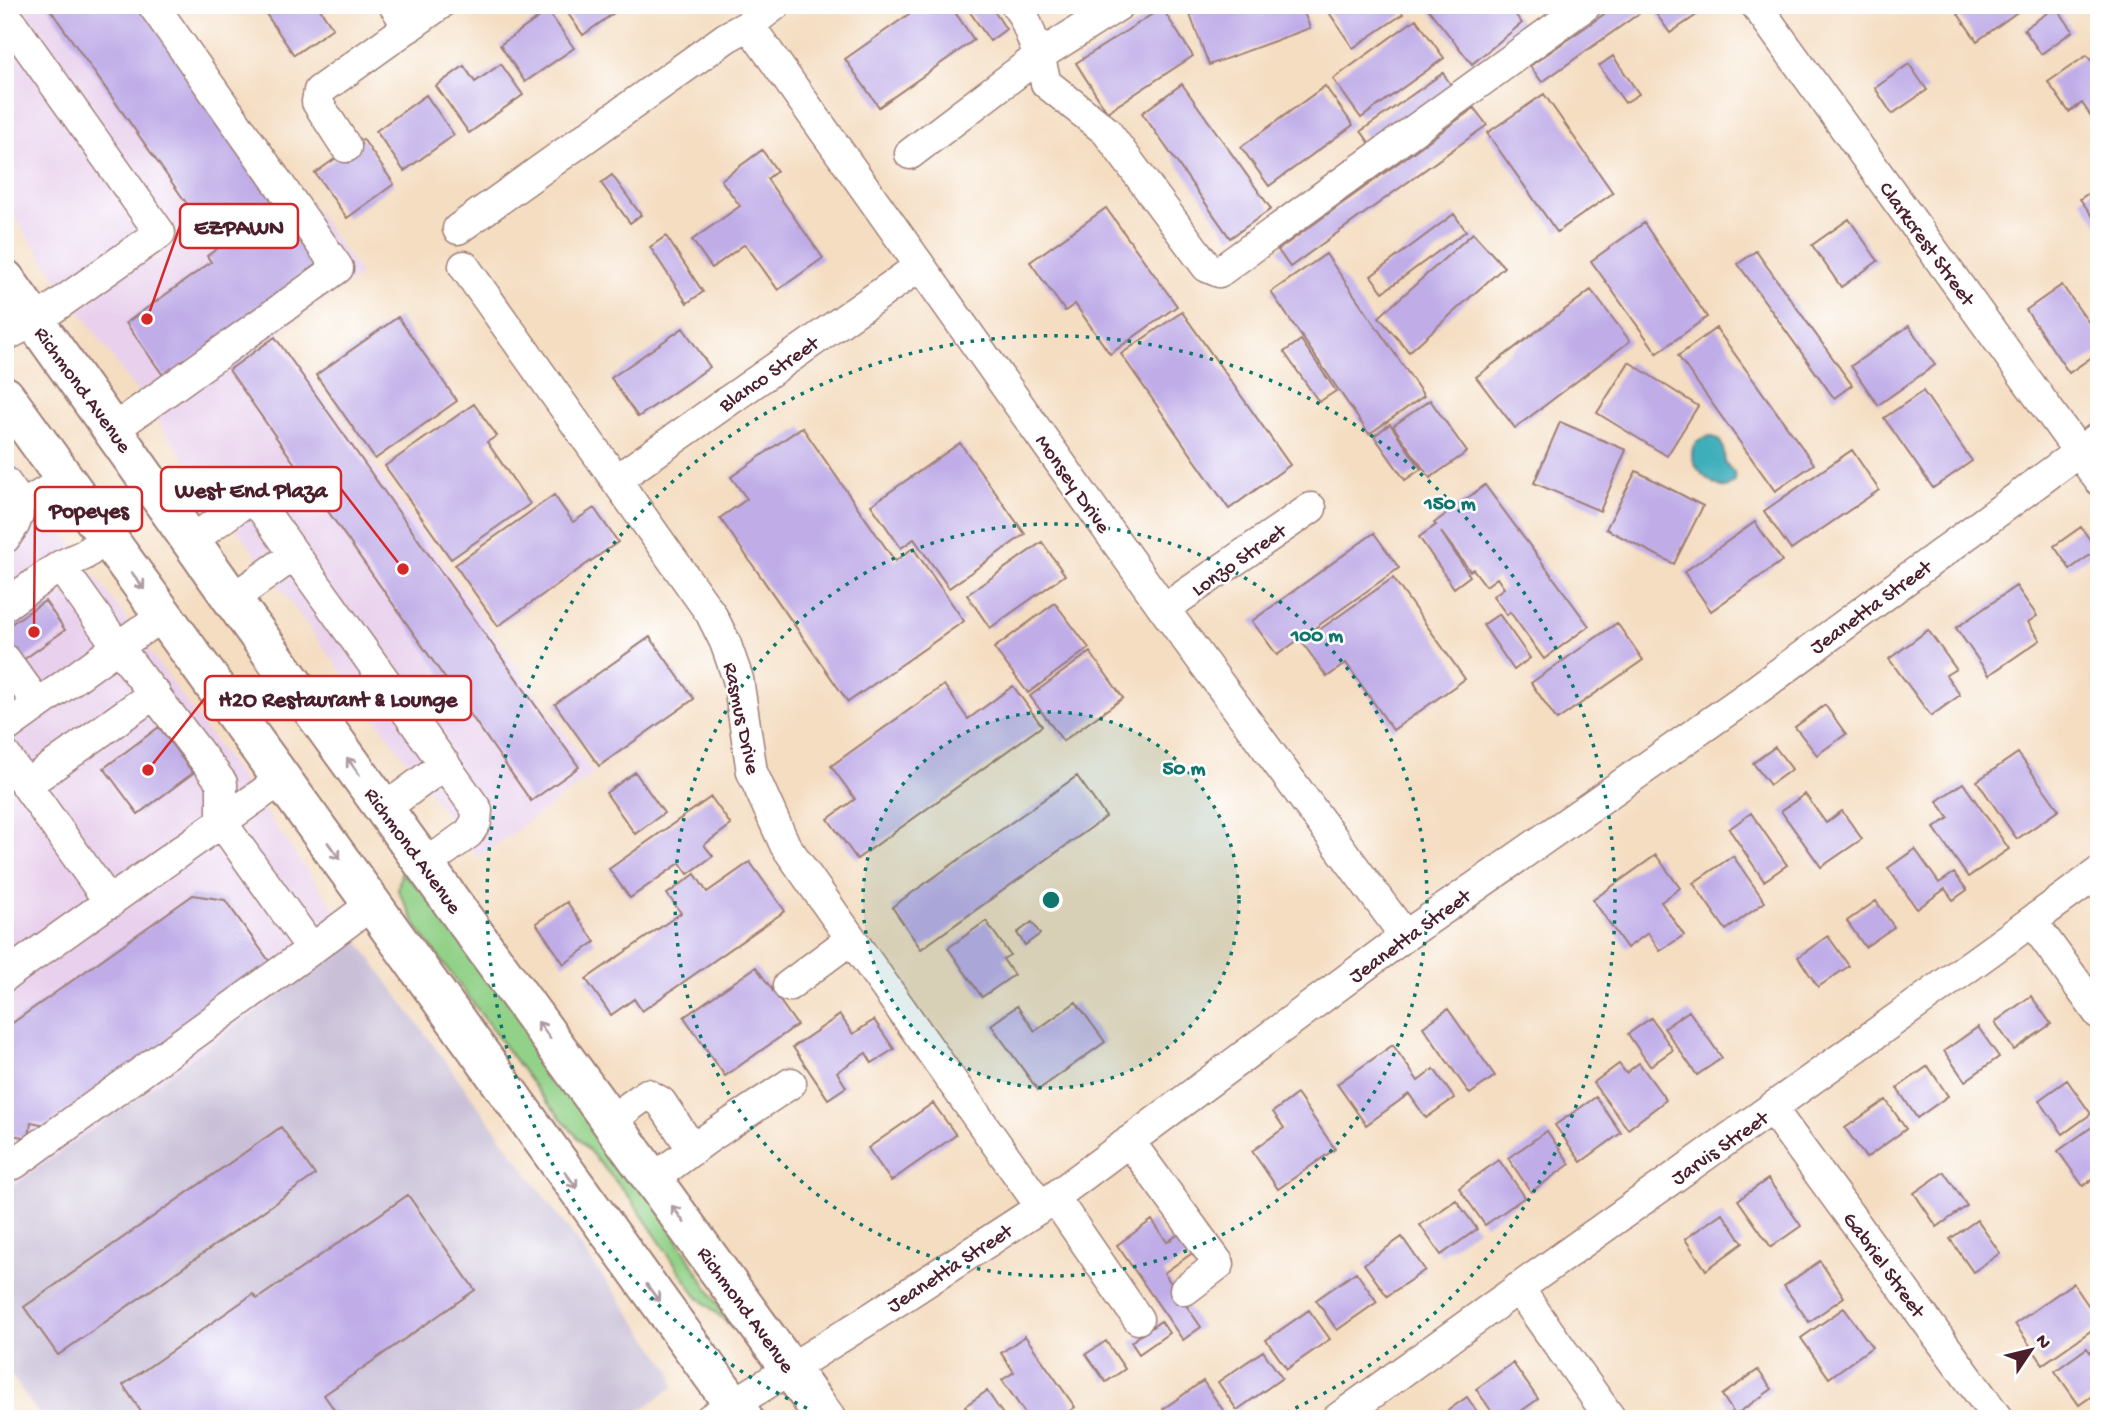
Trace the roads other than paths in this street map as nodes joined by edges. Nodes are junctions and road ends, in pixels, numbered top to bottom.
1 (153, 5) edge
2 (439, 5) edge
3 (775, 5) edge
4 (1016, 5) edge
5 (1119, 5) edge
6 (1586, 5) edge
7 (1756, 5) edge
8 (5, 14) edge
9 (401, 16) edge
10 (1548, 17) edge
11 (749, 25) junction
12 (1039, 56) junction
13 (346, 147) dead end
14 (910, 154) dead end
15 (458, 229) dead end
16 (464, 265) dead end
17 (920, 265) junction
18 (5, 279) edge
19 (20, 328) edge
20 (12, 420) edge
21 (114, 429) junction
22 (2089, 445) edge
23 (65, 480) junction
24 (616, 480) junction
25 (2099, 480) edge
26 (5, 482) edge
27 (22, 506) junction
28 (1311, 508) dead end
29 (6, 534) edge
30 (107, 538) junction
31 (191, 541) junction
32 (294, 555) junction
33 (60, 566) junction
34 (232, 599) junction
35 (5, 605) edge
36 (1164, 610) junction
37 (164, 617) junction
38 (118, 647) junction
39 (5, 659) edge
40 (155, 693) junction
41 (38, 704) junction
42 (5, 728) edge
43 (5, 755) edge
44 (445, 764) junction
45 (282, 779) junction
46 (26, 785) junction
47 (384, 809) junction
48 (222, 823) junction
49 (425, 865) junction
50 (2099, 872) edge
51 (110, 903) junction
52 (372, 904) junction
53 (2032, 921) junction
54 (1405, 936) junction
55 (851, 939) junction
56 (312, 949) junction
57 (5, 976) edge
58 (788, 986) dead end
59 (2099, 1014) edge
60 (791, 1083) dead end
61 (1772, 1109) junction
62 (610, 1121) junction
63 (1129, 1141) junction
64 (693, 1150) junction
65 (5, 1163) edge
66 (653, 1179) junction
67 (1048, 1202) junction
68 (1518, 1287) junction
69 (1185, 1290) dead end
70 (1138, 1319) dead end
71 (790, 1368) junction
72 (729, 1414) edge
73 (826, 1419) edge
74 (1337, 1419) edge
75 (1611, 1419) edge
76 (1998, 1419) edge

1 - 21 street
2 - 9 street
3 - 11 street
4 - 12 street
5 - 12 street
6 - 10 street
7 - 22 street, Clarkcrest Street
8 - 19 street
9 - 13 street
10 - 12 street
11 - 15 street
11 - 17 street, Monsey Drive
12 - 14 street
16 - 24 street, Rasmus Drive
17 - 24 street, Blanco Street
17 - 36 street, Monsey Drive
18 - 19 main road, Richmond Avenue
19 - 21 main road, Richmond Avenue
20 - 23 main road
21 - 31 main road, Richmond Avenue
22 - 25 street, Clarkcrest Street
22 - 54 street, Jeanetta Street
23 - 27 street
23 - 30 main road
24 - 55 street, Rasmus Drive
26 - 27 street
27 - 29 street
28 - 36 street, Lonzo Street
30 - 33 street
30 -> 37 main road
31 - 32 street
31 - 34 main road, Richmond Avenue
32 - 34 street
32 - 44 street
33 - 35 street
33 - 38 street
47 -> 34 main road, Richmond Avenue
36 - 54 street, Monsey Drive
37 - 38 street
37 - 45 main road
38 - 40 street
38 - 41 street
39 - 41 street
40 - 46 street
40 - 48 street
41 - 42 street
43 - 46 street
44 - 47 street
44 - 49 street
45 - 48 street
45 -> 52 main road
46 - 51 street
47 - 49 main road, Richmond Avenue
48 - 51 street
48 - 56 street
62 -> 49 main road, Richmond Avenue
50 - 53 street, Jarvis Street
51 - 57 street
52 - 56 street
52 -> 72 main road
53 - 59 street
53 - 61 street, Jarvis Street
54 - 63 street, Jeanetta Street
55 - 58 street
55 - 67 street, Rasmus Drive
56 - 65 street
60 - 64 street
61 - 68 street, Jarvis Street
61 - 76 street, Gabriel Street
62 - 64 street
62 - 66 main road, Richmond Avenue
63 - 67 street, Jeanetta Street
63 - 69 street
64 - 66 street
71 -> 66 main road, Richmond Avenue
67 - 70 street, Rasmus Drive
67 - 71 street, Jeanetta Street
68 - 74 street, Jarvis Street
68 - 75 street
71 - 72 street, Jeanetta Street
71 - 73 main road, Richmond Avenue

